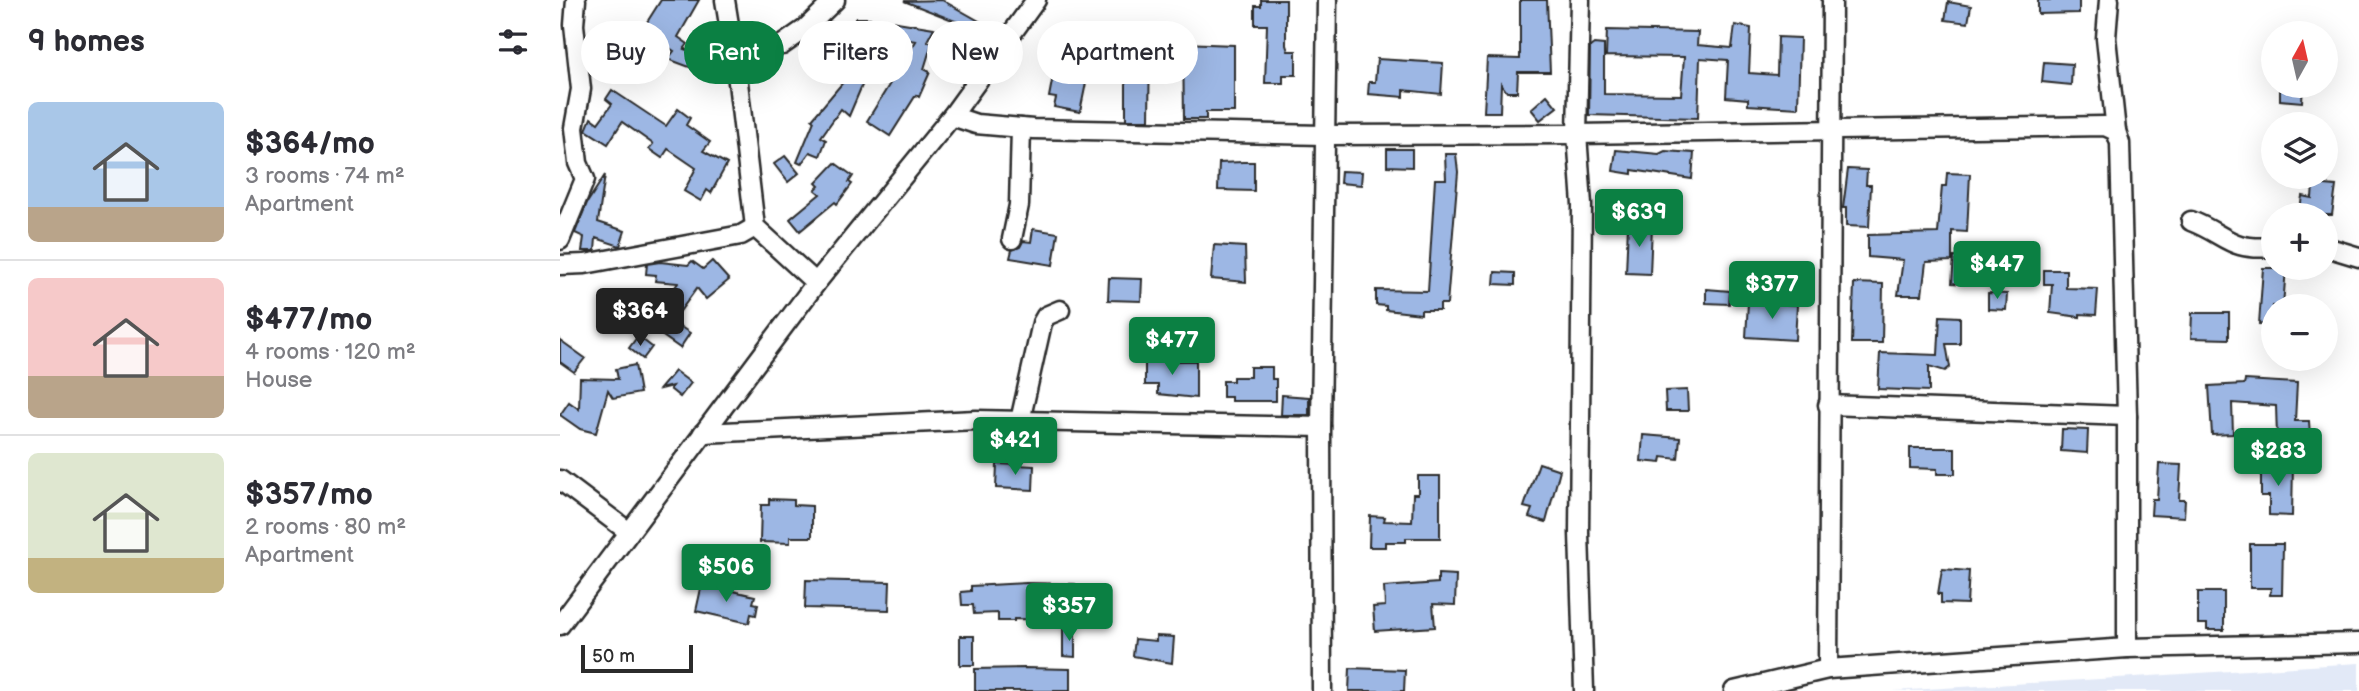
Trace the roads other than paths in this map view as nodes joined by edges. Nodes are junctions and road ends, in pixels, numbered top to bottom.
1 (576, 0) edge
2 (725, 0) edge
3 (835, 0) edge
4 (1036, 0) edge
5 (1327, 0) edge
6 (1580, 0) edge
7 (1832, 0) edge
8 (2109, 0) edge
9 (729, 21) edge
10 (784, 44) edge
11 (738, 84) edge
12 (952, 116) junction
13 (1021, 128) junction
14 (1832, 131) junction
15 (2116, 131) junction
16 (1577, 134) junction
17 (1324, 135) junction
18 (2191, 221) dead end
19 (755, 227) junction
20 (560, 240) edge
21 (1012, 240) dead end
22 (2261, 247) edge
23 (2338, 251) edge
24 (2359, 257) edge
25 (560, 265) edge
26 (816, 283) junction
27 (1060, 310) dead end
28 (1828, 405) junction
29 (2127, 416) junction
30 (1020, 421) junction
31 (1321, 428) junction
32 (704, 433) junction
33 (560, 480) edge
34 (629, 532) junction
35 (560, 625) edge
36 (2359, 636) edge
37 (2359, 643) edge
38 (2127, 648) junction
39 (1828, 669) junction
40 (1322, 691) edge
41 (1584, 691) edge
42 (1734, 691) edge

1 - 20 street
2 - 9 street
3 - 10 street
4 - 12 street
5 - 17 street
6 - 16 street
7 - 14 street
8 - 15 street
11 - 19 street
12 - 13 street
12 - 26 street
13 - 17 street
13 - 21 street
14 - 15 street
14 - 16 street
14 - 28 street
15 - 29 street
16 - 17 street
16 - 41 street
17 - 31 street
18 - 22 street
19 - 25 street
19 - 26 street
23 - 24 street
26 - 32 street
27 - 30 street
28 - 29 street
28 - 39 street
29 - 38 street
30 - 31 street
30 - 32 street
31 - 40 street
32 - 34 street
33 - 34 street
34 - 35 street
36 - 37 street
37 - 38 street
38 - 39 street
39 - 42 street

